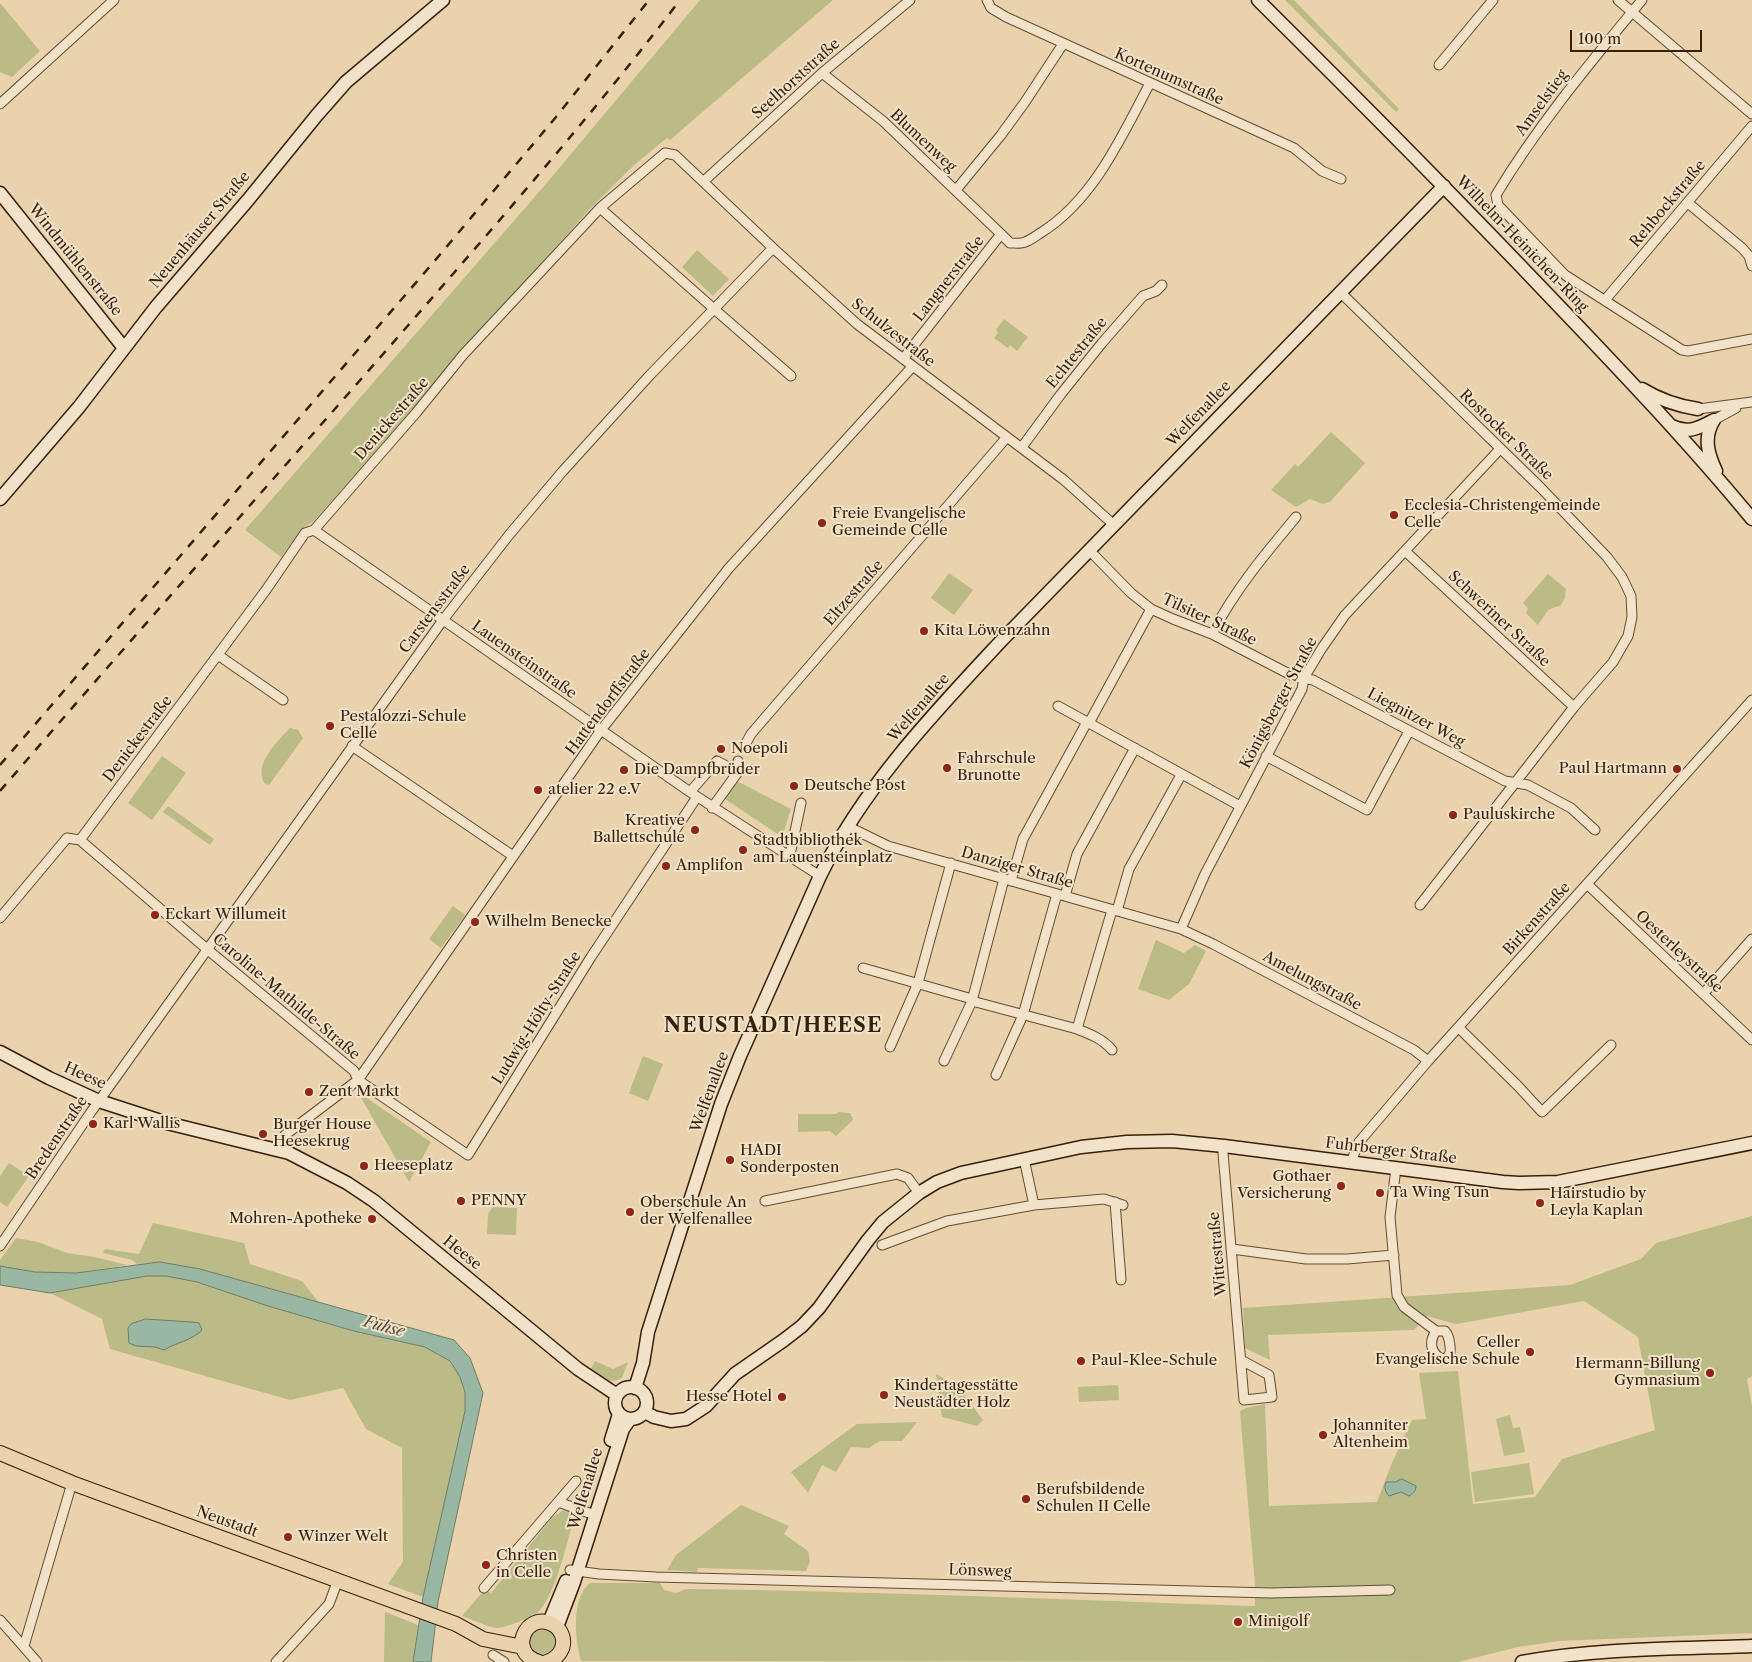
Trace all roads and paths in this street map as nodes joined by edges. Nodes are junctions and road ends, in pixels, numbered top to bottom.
1 (114, 0) edge
2 (443, 0) edge
3 (910, 0) edge
4 (987, 0) edge
5 (1258, 0) edge
6 (1493, 0) edge
7 (1618, 0) edge
8 (1642, 0) edge
9 (1632, 12) junction
10 (1063, 44) junction
11 (1439, 65) dead end
12 (822, 73) junction
13 (1150, 83) junction
14 (0, 104) edge
15 (1752, 114) edge
16 (1752, 126) edge
17 (665, 153) joint
18 (1341, 179) dead end
19 (704, 181) junction
20 (1444, 186) junction
21 (956, 190) junction
22 (0, 193) edge
23 (1688, 203) junction
24 (600, 208) junction
25 (1001, 234) junction
26 (772, 248) junction
27 (1752, 266) edge
28 (1162, 285) dead end
29 (1340, 292) junction
30 (1605, 300) junction
31 (713, 308) junction
32 (1752, 339) edge
33 (124, 348) junction
34 (904, 359) junction
35 (913, 366) junction
36 (791, 376) dead end
37 (1629, 380) junction
38 (1750, 403) edge
39 (1698, 409) junction
40 (1714, 420) junction
41 (1683, 434) junction
42 (1007, 437) junction
43 (1022, 447) junction
44 (1500, 449) junction
45 (1720, 480) junction
46 (0, 499) edge
47 (1296, 517) dead end
48 (1752, 520) edge
49 (1114, 525) junction
50 (310, 531) junction
51 (1090, 551) junction
52 (1405, 551) junction
53 (1151, 609) junction
54 (443, 620) junction
55 (1212, 634) junction
56 (218, 656) junction
57 (1304, 678) junction
58 (282, 700) dead end
59 (1752, 700) edge
60 (1058, 706) dead end
61 (1574, 707) junction
62 (1088, 722) junction
63 (601, 730) junction
64 (1409, 731) junction
65 (352, 746) junction
66 (744, 747) dead end
67 (1135, 748) junction
68 (1266, 756) junction
69 (738, 761) dead end
70 (738, 772) junction
71 (1181, 775) junction
72 (1515, 782) junction
73 (693, 795) junction
74 (801, 803) dead end
75 (1240, 806) junction
76 (712, 808) junction
77 (847, 826) junction
78 (1595, 830) dead end
79 (80, 840) junction
80 (513, 856) junction
81 (787, 856) junction
82 (951, 863) junction
83 (820, 876) junction
84 (1007, 880) junction
85 (1587, 884) junction
86 (1061, 895) junction
87 (1420, 905) dead end
88 (1115, 910) junction
89 (0, 918) edge
90 (1181, 929) junction
91 (1752, 939) edge
92 (208, 950) junction
93 (863, 968) dead end
94 (918, 983) junction
95 (1704, 993) junction
96 (972, 1000) junction
97 (1023, 1015) junction
98 (1459, 1028) junction
99 (1077, 1029) junction
100 (1752, 1040) edge
101 (1611, 1045) dead end
102 (890, 1047) dead end
103 (1112, 1050) dead end
104 (0, 1052) edge
105 (944, 1061) dead end
106 (1428, 1061) junction
107 (996, 1075) dead end
108 (358, 1080) junction
109 (99, 1101) junction
110 (1752, 1143) edge
111 (1224, 1146) junction
112 (278, 1150) junction
113 (1024, 1159) junction
114 (1351, 1162) junction
115 (1396, 1168) junction
116 (919, 1193) junction
117 (765, 1201) dead end
118 (1034, 1205) junction
119 (882, 1245) dead end
120 (0, 1246) edge
121 (1232, 1249) junction
122 (1394, 1255) junction
123 (1121, 1280) dead end
124 (1436, 1331) dead end
125 (1241, 1360) junction
126 (635, 1388) junction
127 (617, 1395) junction
128 (645, 1412) junction
129 (624, 1417) junction
130 (0, 1453) edge
131 (576, 1481) dead end
132 (72, 1483) junction
133 (558, 1502) junction
134 (592, 1514) junction
135 (574, 1570) junction
136 (338, 1580) junction
137 (484, 1588) dead end
138 (1390, 1590) dead end
139 (0, 1620) edge
140 (553, 1625) junction
141 (465, 1628) junction
142 (525, 1632) junction
143 (24, 1646) junction
144 (1752, 1646) edge
145 (523, 1648) junction
146 (494, 1655) dead end
147 (562, 1657) edge
148 (37, 1662) edge
149 (276, 1662) edge
150 (504, 1662) edge
151 (539, 1662) edge
152 (547, 1662) edge
153 (1522, 1662) edge

1 - 14 street
2 - 33 street, Neuenhäuser Straße
3 - 12 street, Seelhorststraße
4 - 10 street, Kortenumstraße
5 - 20 street, Wilhelm-Heinichen-Ring
6 - 11 street
7 - 9 street
8 - 9 street, Amselstieg
9 - 15 street
9 - 30 street, Amselstieg
10 - 13 street, Kortenumstraße
10 - 21 street
12 - 19 street, Seelhorststraße
12 - 21 street, Blumenweg
13 - 18 street, Kortenumstraße
13 - 25 street, Langnerstraße
16 - 23 street, Rehbockstraße
17 - 19 street, Schulzestraße
17 - 24 street, Denickestraße
19 - 26 street, Schulzestraße
20 - 29 street, Welfenallee
20 - 37 street, Wilhelm-Heinichen-Ring
21 - 25 street, Blumenweg
22 - 33 street, Windmühlenstraße
23 - 27 street
23 - 30 street, Rehbockstraße
24 - 31 street
24 - 50 street, Denickestraße
25 - 34 street, Langnerstraße
26 - 31 street, Carstensstraße
26 - 34 street, Schulzestraße
28 - 43 street, Echtestraße
29 - 44 street, Rostocker Straße
29 - 49 street, Welfenallee
30 - 32 street
31 - 36 street
31 - 54 street, Carstensstraße
33 - 46 street, Neuenhäuser Straße
34 - 35 street, Schulzestraße
35 - 42 street, Schulzestraße
35 - 63 street, Hattendorffstraße
37 - 39 street
37 - 41 street, Wilhelm-Heinichen-Ring
38 - 39 street
38 - 40 street
39 - 41 street
40 - 41 street
40 - 45 street
41 - 45 street, Wilhelm-Heinichen-Ring
42 - 43 street, Schulzestraße
42 - 66 street, Eltzestraße
43 - 49 street, Schulzestraße
44 - 52 street, Königsberger Straße
44 - 61 street, Rostocker Straße
45 - 48 street, Wilhelm-Heinichen-Ring
47 - 55 street
49 - 51 street, Welfenallee
50 - 54 street, Lauensteinstraße
50 - 56 street, Denickestraße
51 - 53 street, Tilsiter Straße
51 - 77 street, Welfenallee
52 - 57 street, Königsberger Straße
52 - 61 street, Schweriner Straße
53 - 55 street, Tilsiter Straße
53 - 62 street
54 - 63 street, Lauensteinstraße
54 - 65 street, Carstensstraße
55 - 57 street, Tilsiter Straße
56 - 58 street
56 - 79 street, Denickestraße
57 - 64 street, Liegnitzer Weg
57 - 68 street, Königsberger Straße
59 - 85 street, Birkenstraße
60 - 62 street
61 - 72 street, Rostocker Straße
62 - 67 street
62 - 84 street
63 - 73 street, Lauensteinstraße
63 - 80 street, Hattendorffstraße
64 - 68 street
64 - 72 street, Liegnitzer Weg
65 - 80 street
65 - 92 street, Carstensstraße
67 - 71 street
67 - 86 street
68 - 75 street, Königsberger Straße
69 - 70 street
70 - 73 street, Ludwig-Hölty-Straße
70 - 76 street
71 - 75 street
71 - 88 street
72 - 78 street
72 - 87 street, Rostocker Straße
73 - 76 street, Lauensteinstraße
73 - 108 street, Ludwig-Hölty-Straße
74 - 81 street
75 - 90 street, Königsberger Straße
76 - 81 street, Lauensteinstraße
77 - 82 street, Danziger Straße
77 - 83 street, Welfenallee
79 - 89 street
79 - 92 street, Caroline-Mathilde-Straße
80 - 108 street, Hattendorffstraße
81 - 83 street, Lauensteinstraße
82 - 84 street, Danziger Straße
82 - 94 street
83 - 126 street, Welfenallee
84 - 86 street, Danziger Straße
84 - 96 street
85 - 95 street, Oesterleystraße
85 - 98 street, Birkenstraße
86 - 88 street, Danziger Straße
86 - 97 street
88 - 90 street, Danziger Straße
88 - 99 street
90 - 106 street, Amelungstraße
91 - 95 street
92 - 108 street, Caroline-Mathilde-Straße
92 - 109 street, Bredenstraße
93 - 94 street
94 - 96 street
94 - 102 street
95 - 100 street, Oesterleystraße
96 - 97 street
96 - 105 street
97 - 99 street
97 - 107 street
98 - 101 street
98 - 106 street, Birkenstraße
99 - 103 street
104 - 109 street, Heese
106 - 114 street, Birkenstraße
108 - 112 street
109 - 112 street, Heese
109 - 120 street, Bredenstraße
110 - 115 street, Fuhrberger Straße
111 - 113 street, Fuhrberger Straße
111 - 114 street, Fuhrberger Straße
111 - 121 street, Wittestraße
112 - 127 street, Heese
113 - 116 street, Fuhrberger Straße
113 - 118 street
114 - 115 street, Fuhrberger Straße
115 - 122 street
116 - 117 street
116 - 128 street, Fuhrberger Straße
118 - 119 street
118 - 123 street
121 - 122 street
121 - 125 street, Wittestraße
122 - 124 street
125 - 125 street, Wittestraße
126 - 127 street
126 - 128 street
127 - 129 street, Welfenallee
128 - 129 street
129 - 134 street, Welfenallee
130 - 132 main road, Neustadt
131 - 133 street
132 - 136 main road, Neustadt
132 - 143 street
133 - 134 street
133 - 137 street
134 - 135 street, Welfenallee
135 - 138 street, Lönsweg
135 - 140 street, Welfenallee
136 - 141 main road, Neustadt
136 - 149 street
139 - 143 street
140 - 142 main road
140 - 147 main road
141 - 142 main road
141 - 145 main road
142 - 145 main road
143 - 148 street
144 - 153 street
145 - 151 main road
146 - 150 street
147 - 152 main road

